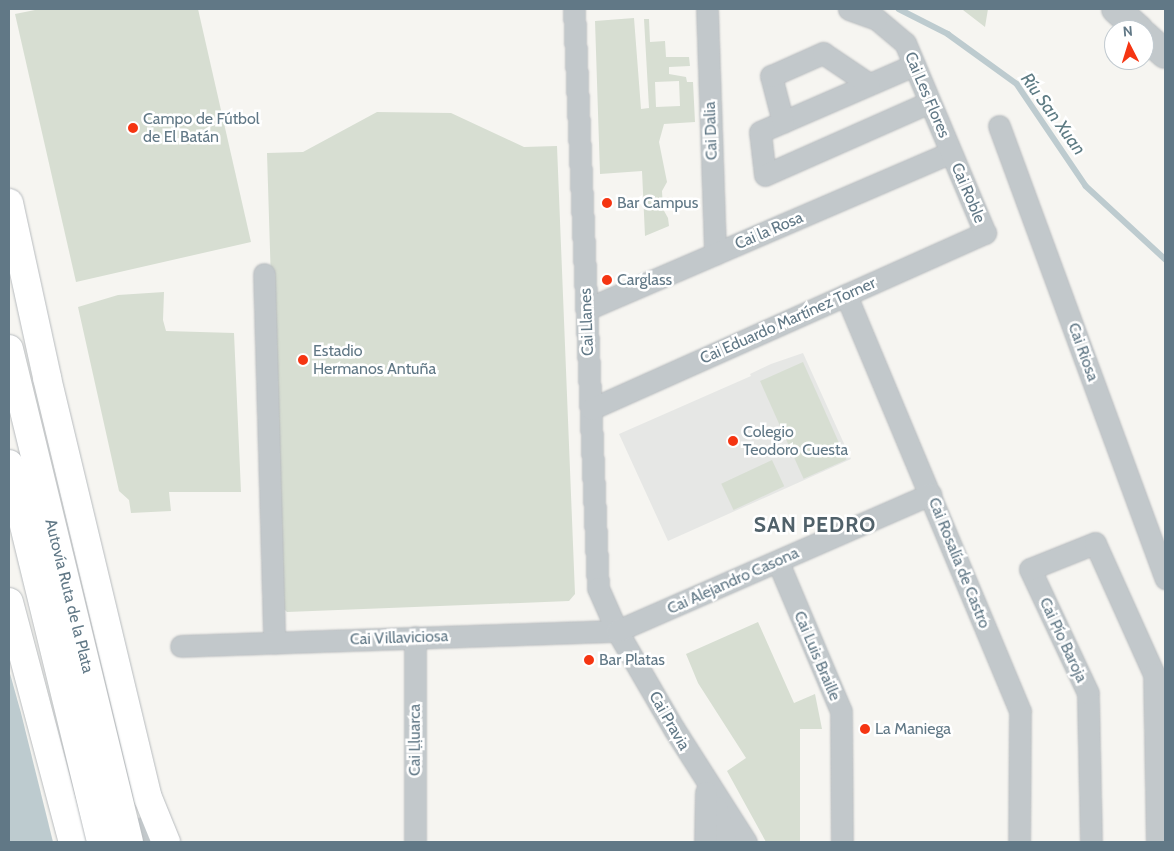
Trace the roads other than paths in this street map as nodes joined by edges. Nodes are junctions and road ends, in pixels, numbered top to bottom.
1 (574, 9) edge
2 (707, 9) edge
3 (848, 9) edge
4 (1116, 9) edge
5 (1128, 20) edge
6 (1154, 44) edge
7 (1165, 54) edge
8 (914, 65) junction
9 (869, 84) junction
10 (931, 105) junction
11 (783, 122) junction
12 (999, 126) dead end
13 (951, 152) junction
14 (9, 203) edge
15 (985, 233) joint
16 (715, 254) junction
17 (264, 274) dead end
18 (846, 295) junction
19 (586, 309) junction
20 (9, 350) edge
21 (591, 409) junction
22 (9, 464) edge
23 (930, 494) junction
24 (778, 562) junction
25 (1165, 578) edge
26 (9, 602) edge
27 (617, 631) junction
28 (415, 637) junction
29 (274, 643) junction
30 (181, 646) dead end
31 (706, 784) junction
32 (73, 842) edge
33 (92, 842) edge
34 (102, 842) edge
35 (129, 842) edge
36 (166, 842) edge
37 (416, 842) edge
38 (705, 842) edge
39 (726, 842) edge
40 (746, 842) edge
41 (842, 842) edge
42 (1019, 842) edge
43 (1091, 842) edge
44 (1158, 842) edge

1 - 19 street, Cai Llanes
2 - 16 street, Cai Dalia
3 - 8 street, Cai Les Flores
4 - 5 street
6 - 7 street
8 - 9 street
8 - 10 street, Cai Les Flores
9 - 11 street
9 - 11 street
10 - 11 street
10 - 13 street, Cai Les Flores
12 - 25 street, Cai Riosa
13 - 15 street, Cai Roble
13 - 16 street, Cai la Rosa
14 - 36 highway
15 - 18 street, Cai Eduardo Martínez Torner
16 - 19 street, Cai la Rosa
17 - 29 street
18 - 21 street, Cai Eduardo Martínez Torner
18 - 23 street, Cai Rosalía de Castro
19 - 21 street, Cai Llanes
20 - 35 highway, Autovía Ruta de la Plata, bridge
21 - 27 street, Cai Llanes
22 - 34 highway, Autovía Ruta de la Plata, bridge
23 - 24 street, Cai Alejandro Casona
23 - 42 street, Cai Rosalía de Castro
24 - 27 street, Cai Alejandro Casona
24 - 41 street, Cai Luis Braille
26 - 32 highway
27 - 28 street, Cai Villaviciosa
27 - 31 street, Cai Pravia
28 - 29 street, Cai Villaviciosa
28 - 37 street, Cai Ḷḷuarca
29 - 30 street, Cai Villaviciosa
31 - 38 street
31 - 39 street, Cai Pravia
31 - 40 street, Cai Pravia
33 - 36 street
43 - 44 street, Cai Pío Baroja

